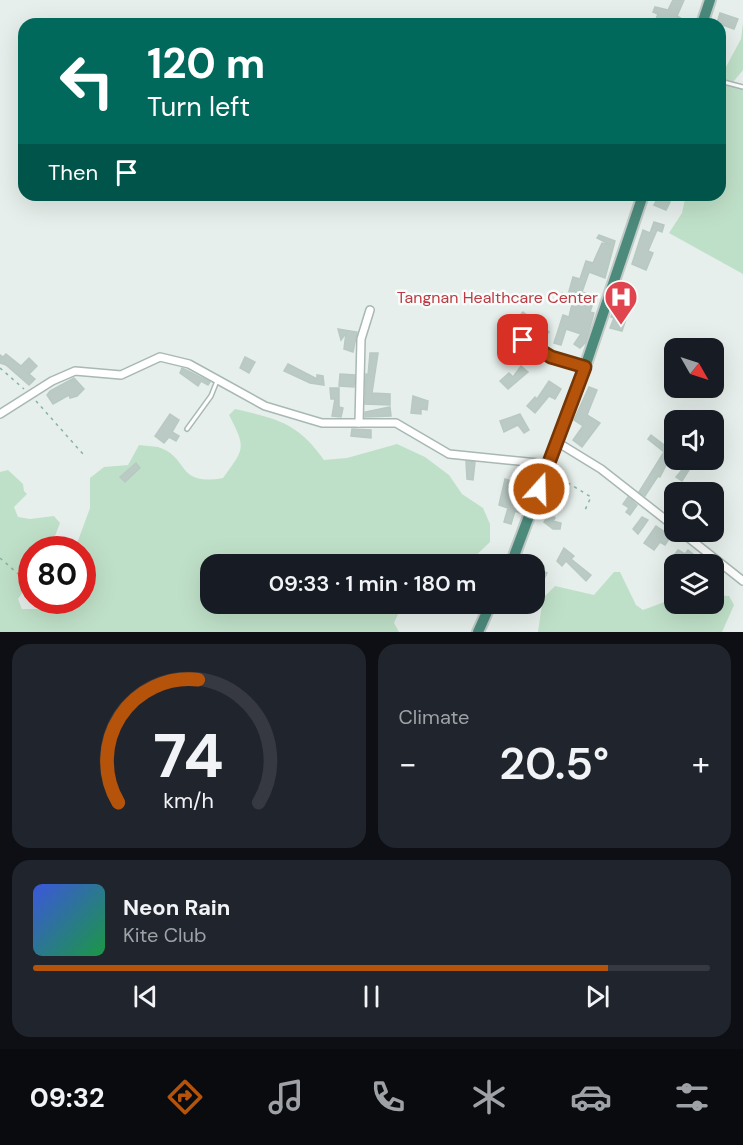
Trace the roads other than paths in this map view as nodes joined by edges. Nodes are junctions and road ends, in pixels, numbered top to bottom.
1 (710, 0) edge
2 (704, 18) edge
3 (726, 83) edge
4 (743, 87) edge
5 (641, 201) edge
6 (370, 310) dead end
7 (523, 340) dead end
8 (585, 367) junction
9 (217, 381) junction
10 (0, 414) edge
11 (359, 423) junction
12 (187, 429) dead end
13 (557, 442) junction
14 (547, 468) junction
15 (664, 518) edge
16 (694, 542) edge
17 (515, 554) edge
18 (743, 581) edge
19 (486, 614) edge
20 (492, 614) edge
21 (478, 632) edge
22 (485, 632) edge

1 - 2 highway
3 - 4 lane
5 - 8 highway
6 - 11 street
7 - 8 lane
8 - 13 highway
9 - 10 street
9 - 11 street
9 - 12 lane
11 - 14 street
13 - 14 highway
13 - 15 street
14 - 17 highway
16 - 18 street
19 - 21 highway
20 - 22 highway

